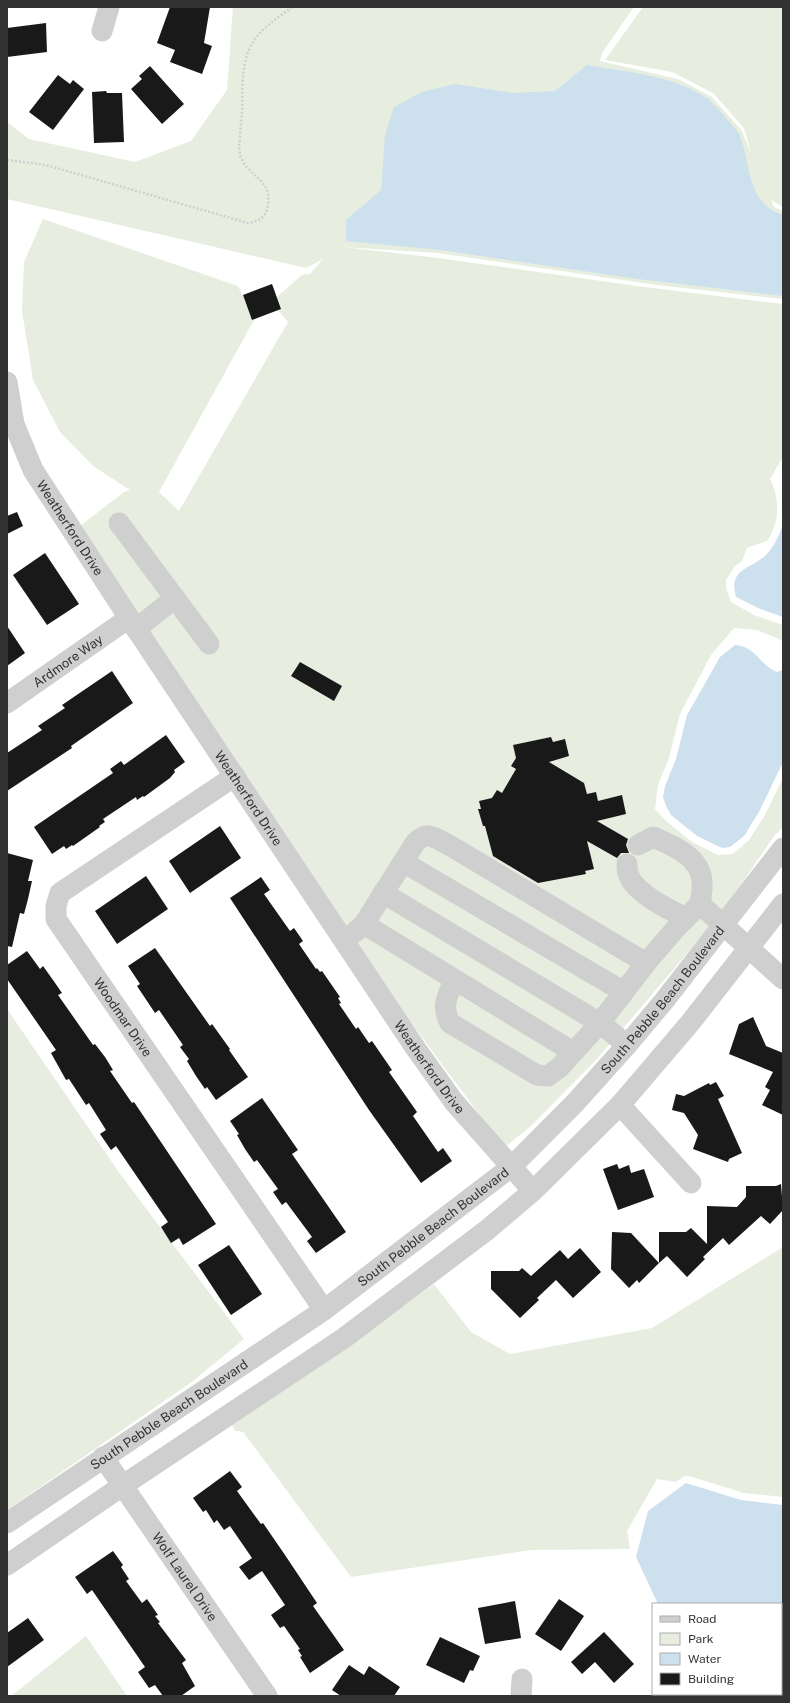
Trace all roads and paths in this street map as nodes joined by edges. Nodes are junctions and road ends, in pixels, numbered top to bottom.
1 (109, 7) edge
2 (292, 7) edge
3 (102, 31) dead end
4 (7, 160) edge
5 (7, 382) edge
6 (119, 523) dead end
7 (175, 598) junction
8 (132, 623) junction
9 (209, 644) dead end
10 (7, 703) edge
11 (235, 776) junction
12 (638, 845) dead end
13 (783, 848) edge
14 (403, 862) junction
15 (627, 864) dead end
16 (384, 893) junction
17 (783, 904) edge
18 (693, 911) junction
19 (723, 923) junction
20 (364, 924) junction
21 (344, 942) junction
22 (748, 947) junction
23 (646, 963) junction
24 (783, 979) edge
25 (454, 981) junction
26 (624, 992) junction
27 (600, 1023) junction
28 (627, 1046) junction
29 (567, 1060) junction
30 (620, 1105) junction
31 (510, 1168) junction
32 (691, 1183) dead end
33 (533, 1191) junction
34 (324, 1310) junction
35 (103, 1457) junction
36 (122, 1486) junction
37 (7, 1523) edge
38 (7, 1566) edge
39 (267, 1696) edge

1 - 3 street
2 - 4 path
5 - 8 street, Weatherford Drive
6 - 7 street
7 - 8 street, Ardmore Way
7 - 9 street
8 - 10 street, Ardmore Way
8 - 11 street, Weatherford Drive
11 - 21 street, Weatherford Drive
11 - 34 street, Woodmar Drive
12 - 18 street
13 - 19 street, South Pebble Beach Boulevard
14 - 16 street
14 - 23 street
14 - 26 street
15 - 18 street
16 - 20 street
16 - 27 street
17 - 22 street
18 - 19 street
18 - 23 street
19 - 22 street
19 - 28 street, South Pebble Beach Boulevard
20 - 21 street
20 - 25 street
21 - 31 street, Weatherford Drive
22 - 24 street
22 - 30 street
23 - 26 street
25 - 29 street
25 - 29 street
26 - 27 street
27 - 28 street
27 - 29 street
28 - 31 street, South Pebble Beach Boulevard
30 - 32 street
30 - 33 street
31 - 33 street, Weatherford Drive
31 - 34 street, South Pebble Beach Boulevard
33 - 36 street
34 - 35 street, South Pebble Beach Boulevard
35 - 36 street, Wolf Laurel Drive
35 - 37 street, South Pebble Beach Boulevard
36 - 38 street
36 - 39 street, Wolf Laurel Drive

